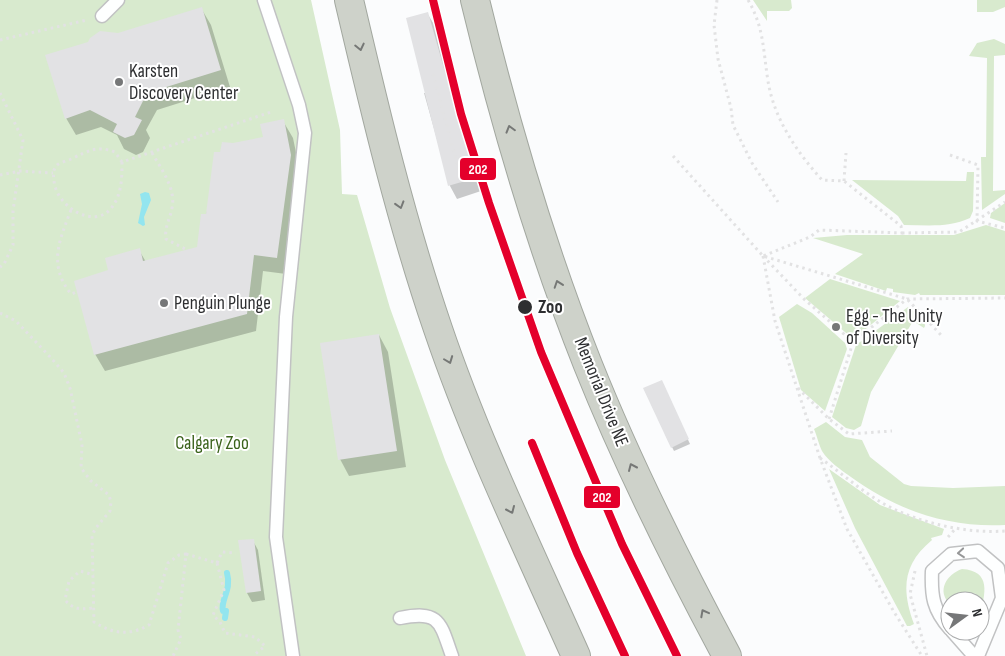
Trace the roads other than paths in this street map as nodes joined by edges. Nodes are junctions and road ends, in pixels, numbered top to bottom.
1 (118, 0) edge
2 (264, 0) edge
3 (349, 0) edge
4 (475, 0) edge
5 (102, 16) road end
6 (940, 617) edge
7 (400, 618) dead end
8 (990, 627) edge
9 (961, 641) edge
10 (984, 641) edge
11 (293, 656) edge
12 (452, 656) edge
13 (576, 656) edge
14 (727, 656) edge
15 (974, 656) edge
16 (978, 656) edge

1 - 5 lane
2 - 11 lane
3 -> 13 highway
14 -> 4 highway, Memorial Drive NE
8 -> 6 lane
7 - 12 lane
9 - 15 lane
16 -> 10 lane

